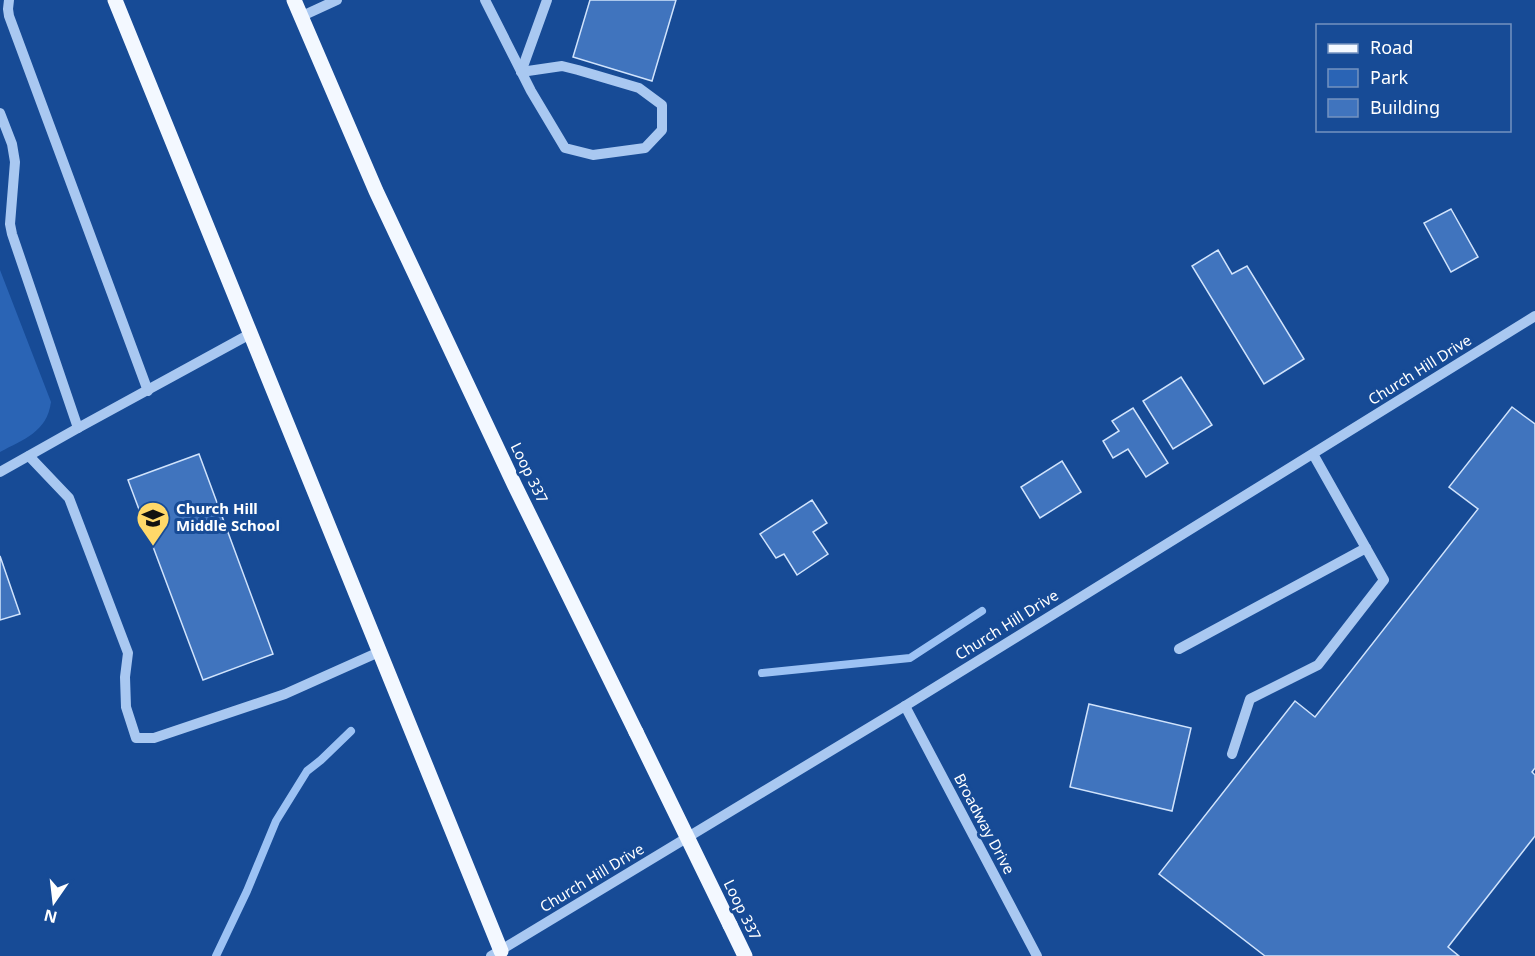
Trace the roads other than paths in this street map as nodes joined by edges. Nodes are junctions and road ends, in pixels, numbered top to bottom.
1 (9, 0) edge
2 (115, 0) edge
3 (294, 0) edge
4 (337, 0) edge
5 (485, 0) edge
6 (548, 0) edge
7 (300, 16) junction
8 (521, 72) junction
9 (0, 113) edge
10 (1535, 316) edge
11 (250, 334) junction
12 (147, 391) junction
13 (78, 428) junction
14 (1313, 454) junction
15 (29, 456) junction
16 (0, 472) edge
17 (1366, 548) junction
18 (1179, 648) dead end
19 (379, 652) junction
20 (905, 706) junction
21 (1232, 754) dead end
22 (496, 953) edge
23 (745, 956) edge
24 (1037, 956) edge

1 - 12 street
2 - 11 main road
3 - 7 main road, Loop 337
4 - 7 street
5 - 8 street
6 - 8 street
7 - 23 main road, Loop 337, bridge
8 - 8 street
9 - 13 street
10 - 14 street, Church Hill Drive
11 - 12 street
11 - 19 main road
12 - 13 street
13 - 15 street
14 - 17 street
14 - 20 street, Church Hill Drive
15 - 16 street
15 - 19 street
17 - 18 street
17 - 21 street
19 - 22 main road
20 - 22 street, Church Hill Drive
20 - 24 street, Broadway Drive

